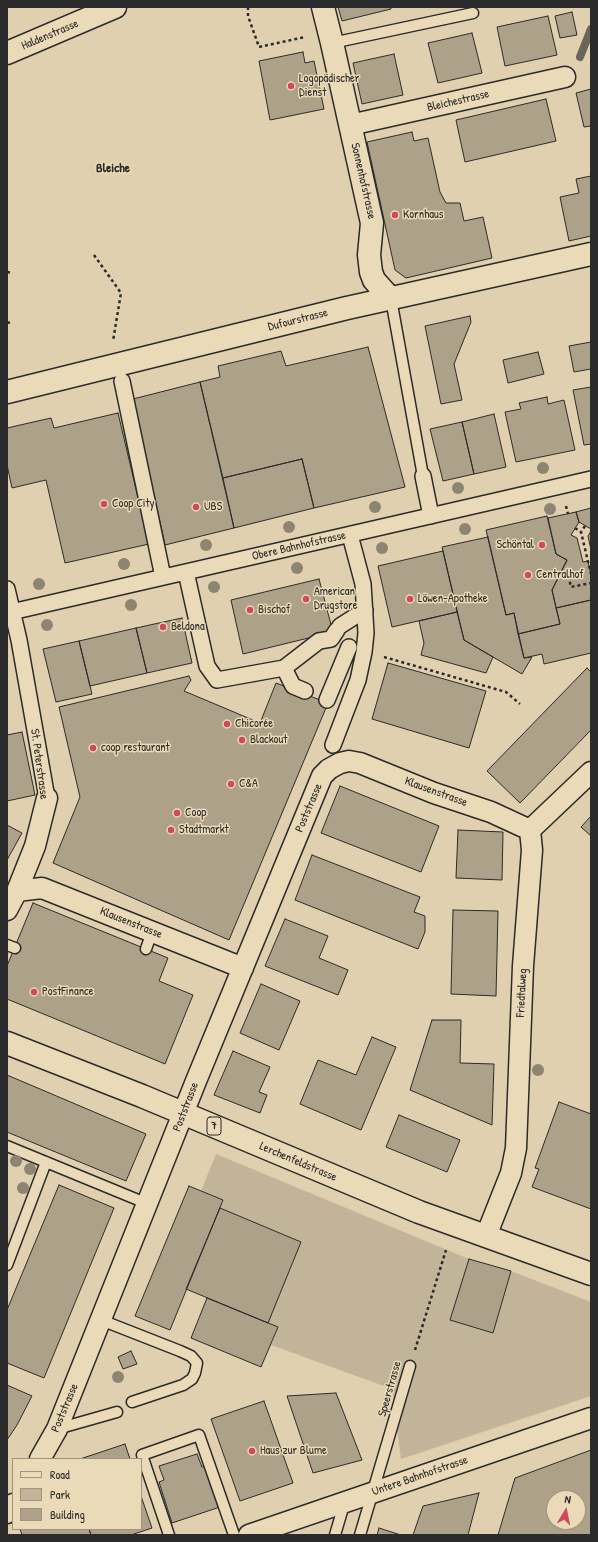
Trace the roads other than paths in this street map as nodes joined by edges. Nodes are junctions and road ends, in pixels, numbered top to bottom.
1 (114, 7) edge
2 (323, 7) edge
3 (473, 13) dead end
4 (332, 43) junction
5 (7, 53) edge
6 (565, 77) dead end
7 (350, 125) junction
8 (591, 254) edge
9 (391, 299) junction
10 (122, 382) dead end
11 (7, 392) edge
12 (423, 476) joint
13 (591, 479) edge
14 (431, 516) junction
15 (350, 535) junction
16 (186, 572) junction
17 (163, 577) junction
18 (7, 589) edge
19 (365, 610) junction
20 (10, 612) edge
21 (339, 638) junction
22 (364, 652) junction
23 (284, 668) junction
24 (305, 691) dead end
25 (346, 714) junction
26 (333, 745) dead end
27 (340, 764) joint
28 (591, 772) edge
29 (47, 798) joint
30 (530, 830) junction
31 (17, 891) junction
32 (7, 910) edge
33 (243, 968) junction
34 (7, 1043) edge
35 (183, 1114) junction
36 (7, 1146) edge
37 (46, 1162) junction
38 (148, 1204) junction
39 (486, 1236) junction
40 (7, 1265) edge
41 (591, 1274) edge
42 (101, 1320) junction
43 (410, 1366) road end
44 (132, 1402) dead end
45 (117, 1412) dead end
46 (591, 1418) edge
47 (57, 1429) junction
48 (41, 1458) edge
49 (373, 1491) junction
50 (345, 1502) junction
51 (169, 1535) edge
52 (234, 1535) edge
53 (249, 1535) edge
54 (335, 1535) edge
55 (360, 1535) edge

1 - 5 street, Haldenstrasse
2 - 4 street, Sonnenhofstrasse
3 - 4 lane
4 - 7 street, Sonnenhofstrasse
6 - 7 street, Bleichestrasse
7 - 9 street, Sonnenhofstrasse
8 - 9 street, Dufourstrasse
9 - 11 street, Dufourstrasse
9 - 12 lane
10 - 17 street
12 - 14 street
13 - 14 street, Obere Bahnhofstrasse
14 - 15 street, Obere Bahnhofstrasse
15 - 16 street, Obere Bahnhofstrasse
15 - 19 street
16 - 17 street, Obere Bahnhofstrasse
16 - 23 street
17 - 20 street, Obere Bahnhofstrasse
18 - 20 street, St. Peterstrasse
19 - 21 street
19 - 22 street
20 - 29 street, St. Peterstrasse
21 - 22 street
21 - 23 street
21 - 25 street
22 - 25 street
23 - 24 street
25 - 26 street
27 - 30 street, Klausenstrasse
27 - 33 street, Poststrasse
28 - 30 street
29 - 31 street, St. Peterstrasse
30 - 39 street, Friedtalweg
31 - 32 street, St. Peterstrasse
31 - 33 street, Klausenstrasse
33 - 35 street, Poststrasse
34 - 35 street, Lerchenfeldstrasse / 7
35 - 38 street, Poststrasse
35 - 39 street, Lerchenfeldstrasse / 7
36 - 37 lane
37 - 38 lane
37 - 40 lane
38 - 42 street, Poststrasse
39 - 41 street, Lerchenfeldstrasse / 7
42 - 44 lane
42 - 47 street, Poststrasse
43 - 49 lane, Speerstrasse
45 - 47 lane
46 - 49 street, Untere Bahnhofstrasse
47 - 48 street, Poststrasse
49 - 50 street, Untere Bahnhofstrasse
49 - 55 lane, Speerstrasse
50 - 53 street, Untere Bahnhofstrasse
50 - 54 lane
51 - 52 lane

